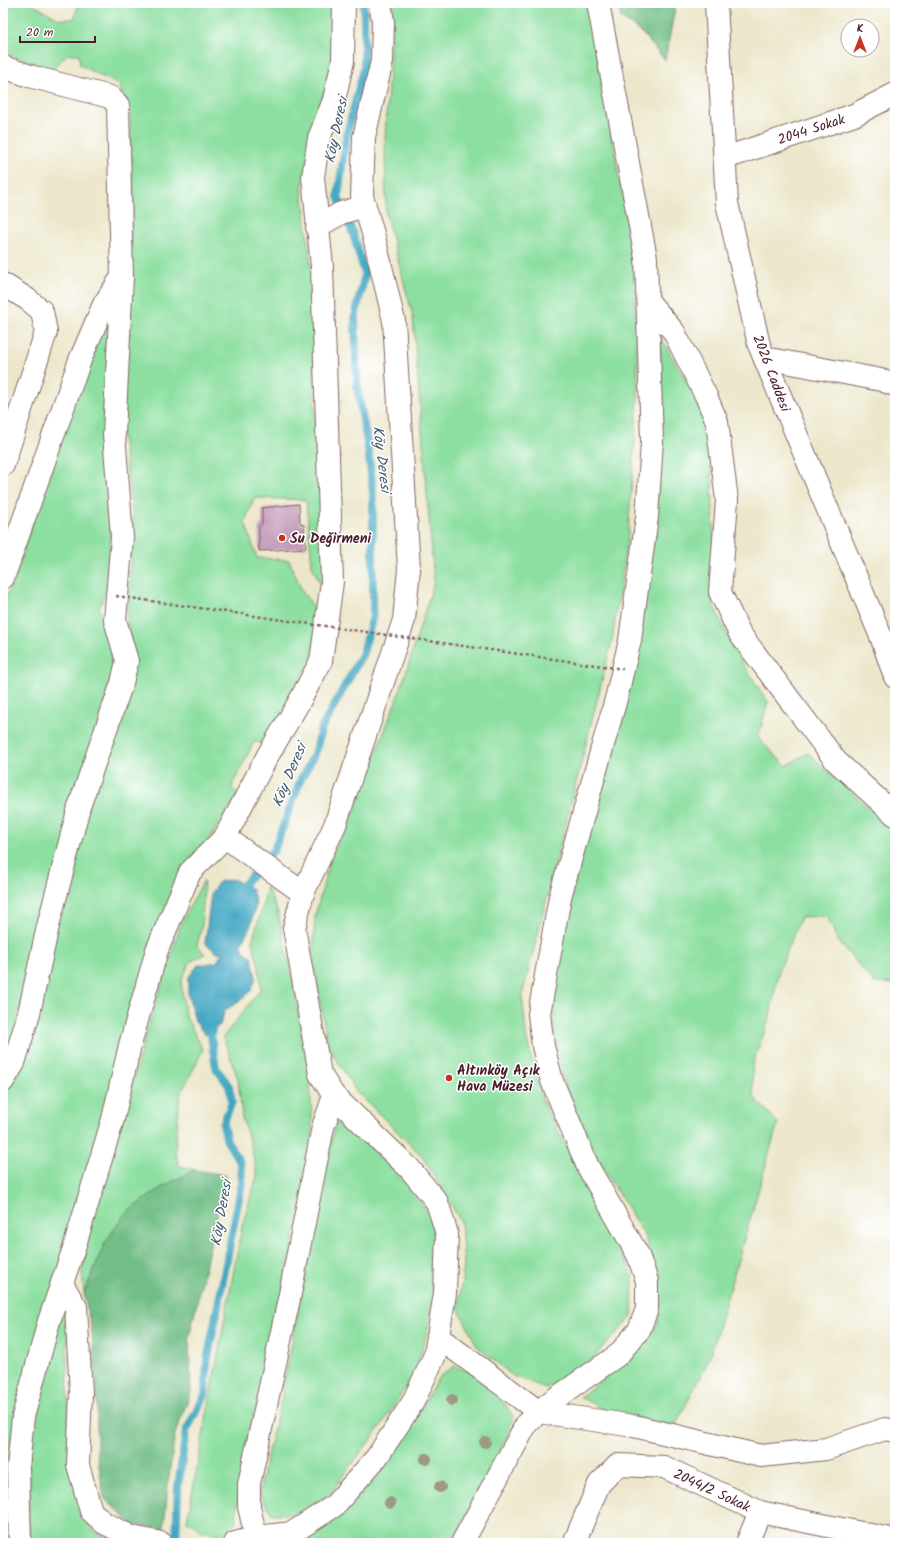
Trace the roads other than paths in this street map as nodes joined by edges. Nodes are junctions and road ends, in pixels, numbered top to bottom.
1 (344, 3) edge
2 (380, 3) edge
3 (598, 3) edge
4 (716, 3) edge
5 (3, 67) edge
6 (895, 94) edge
7 (725, 158) junction
8 (365, 206) junction
9 (317, 227) junction
10 (122, 276) junction
11 (3, 284) edge
12 (648, 301) junction
13 (764, 358) junction
14 (895, 385) edge
15 (3, 465) edge
16 (3, 578) edge
17 (888, 639) edge
18 (895, 677) edge
19 (895, 815) edge
20 (225, 837) junction
21 (303, 893) junction
22 (3, 1081) edge
23 (334, 1096) junction
24 (62, 1284) junction
25 (438, 1337) junction
26 (539, 1412) junction
27 (895, 1431) edge
28 (760, 1512) junction
29 (256, 1537) junction
30 (895, 1540) edge
31 (20, 1543) edge
32 (161, 1543) edge
33 (235, 1543) edge
34 (462, 1543) edge
35 (574, 1543) edge
36 (747, 1543) edge

1 - 9 street
2 - 8 street
3 - 12 street
4 - 7 street, 2026 Caddesi
5 - 10 street
6 - 7 street, 2044 Sokak
7 - 13 street, 2026 Caddesi
8 - 9 street
8 - 21 street
9 - 20 street
10 - 16 street
10 - 22 street
11 - 15 street
12 - 19 street
12 - 26 street
13 - 14 street
13 - 17 street, 2026 Caddesi
17 - 18 street, 2026 Caddesi
20 - 21 street
20 - 24 street
21 - 23 street
23 - 25 street
23 - 29 street
24 - 31 street
24 - 32 street
25 - 26 street
25 - 29 street
26 - 27 street
26 - 34 street
28 - 30 street, 2044/2 Sokak
28 - 35 street, 2044/2 Sokak
28 - 36 street
29 - 33 street

